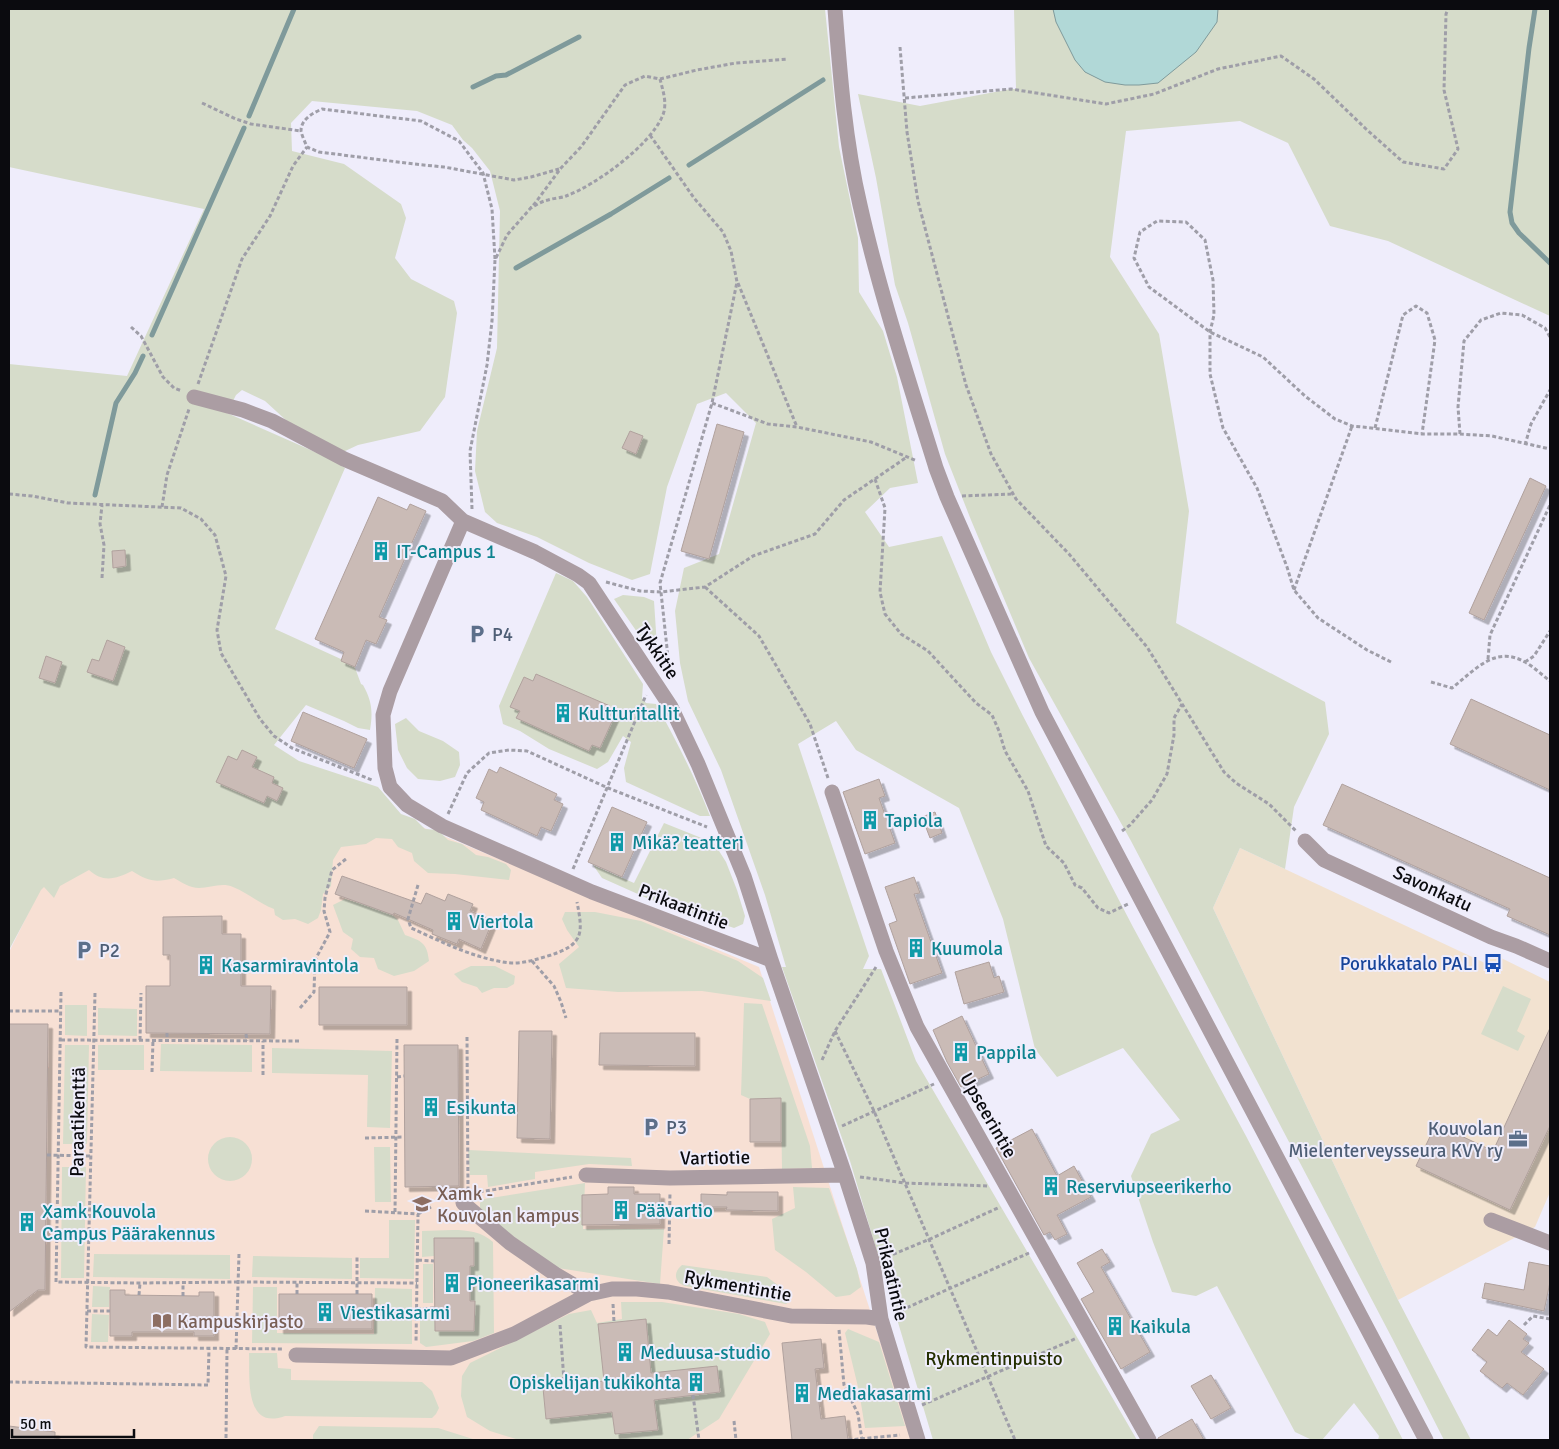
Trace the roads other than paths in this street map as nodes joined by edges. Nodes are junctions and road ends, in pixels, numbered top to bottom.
1 (835, 9) edge
2 (194, 397) road end
3 (467, 523) junction
4 (832, 792) road end
5 (1304, 841) road end
6 (770, 960) junction
7 (1550, 961) edge
8 (586, 1174) road end
9 (845, 1175) junction
10 (463, 1203) dead end
11 (1492, 1220) dead end
12 (1550, 1243) edge
13 (589, 1294) junction
14 (881, 1319) junction
15 (296, 1355) road end
16 (917, 1437) edge
17 (1149, 1440) edge
18 (1426, 1440) edge

1 - 18 street
2 - 3 street
3 - 6 street, Tykkitie
3 - 6 street, Prikaatintie
4 - 17 street, Upseerintie
5 - 7 street, Savonkatu
6 - 9 street, Prikaatintie
8 - 9 street, Vartiotie
9 - 14 street, Prikaatintie
10 - 13 street
11 - 12 street
13 - 14 street, Rykmentintie
13 - 15 street, Rykmentintie
14 - 16 street, Prikaatintie

